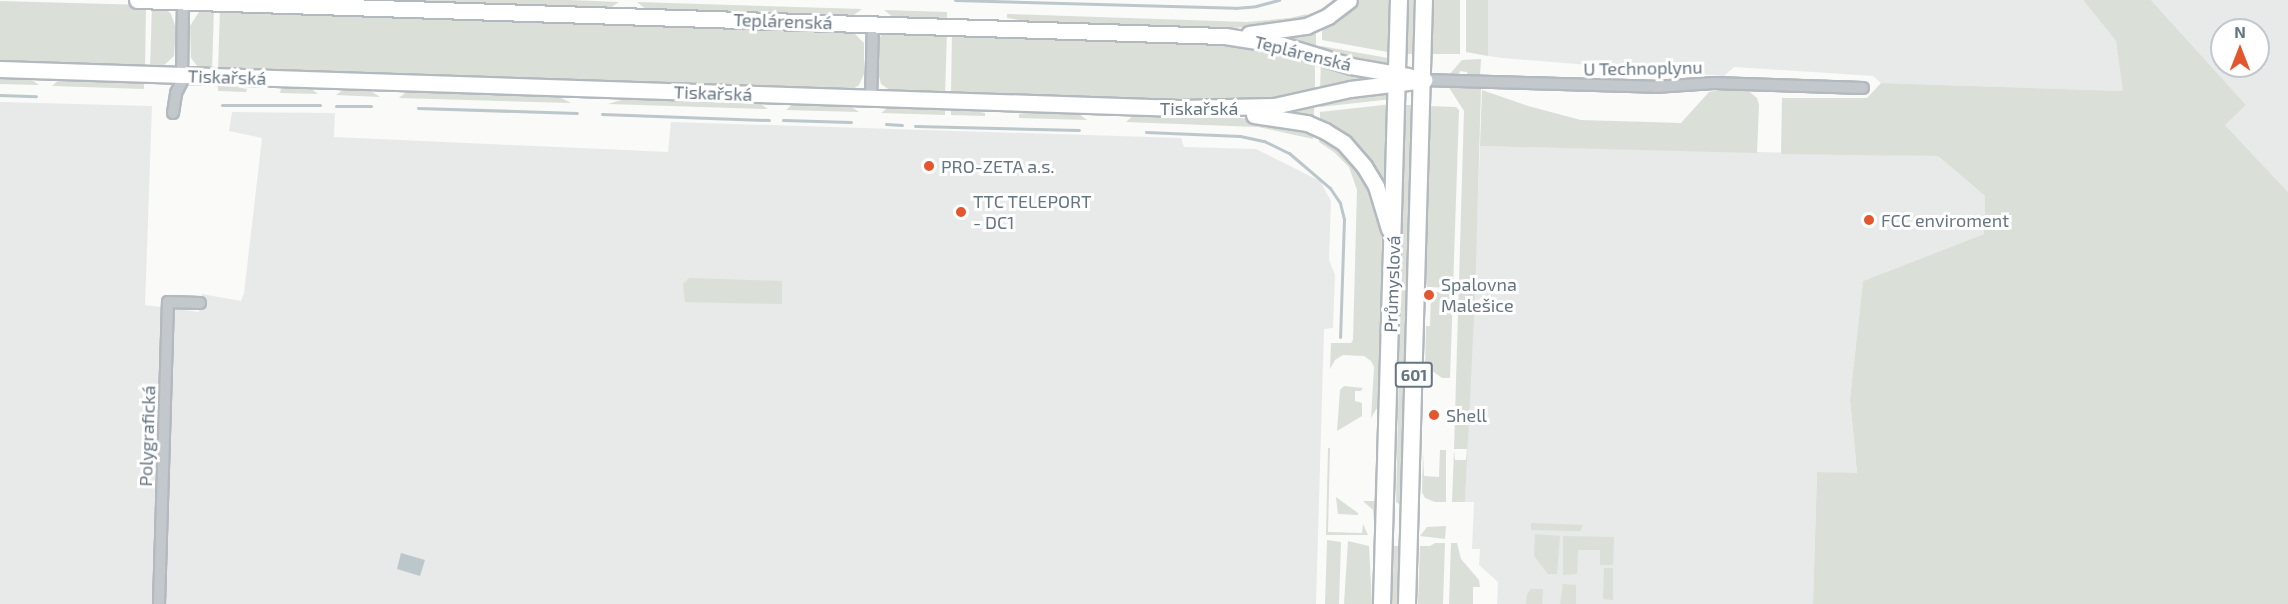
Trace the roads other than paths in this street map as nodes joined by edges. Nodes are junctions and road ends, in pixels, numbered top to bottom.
1 (137, 0) edge
2 (1349, 0) edge
3 (1399, 0) edge
4 (1424, 0) edge
5 (183, 2) junction
6 (873, 24) junction
7 (1225, 36) junction
8 (0, 69) edge
9 (182, 76) junction
10 (1398, 79) junction
11 (1424, 80) junction
12 (1863, 88) dead end
13 (871, 98) junction
14 (1179, 108) junction
15 (173, 113) dead end
16 (1393, 243) junction
17 (200, 303) dead end
18 (159, 604) edge
19 (1382, 604) edge
20 (1407, 604) edge

1 - 5 street, Teplárenská
2 - 7 street
3 - 10 main road, Průmyslová / 601
4 - 11 main road, Průmyslová / 601
5 - 6 street, Teplárenská
5 - 9 street
6 - 7 street, Teplárenská
6 - 13 street
7 - 10 street, Teplárenská
8 - 9 street, Tiskařská
9 - 13 street, Tiskařská
9 - 15 street
10 - 11 street, Teplárenská
10 - 14 street, Tiskařská
10 - 16 main road, Průmyslová / 601
11 - 12 street, U Technoplynu
11 - 20 main road, Průmyslová / 601
13 - 14 street, Tiskařská
14 - 16 street
16 - 19 main road, Průmyslová / 601
17 - 18 street, Polygrafická

